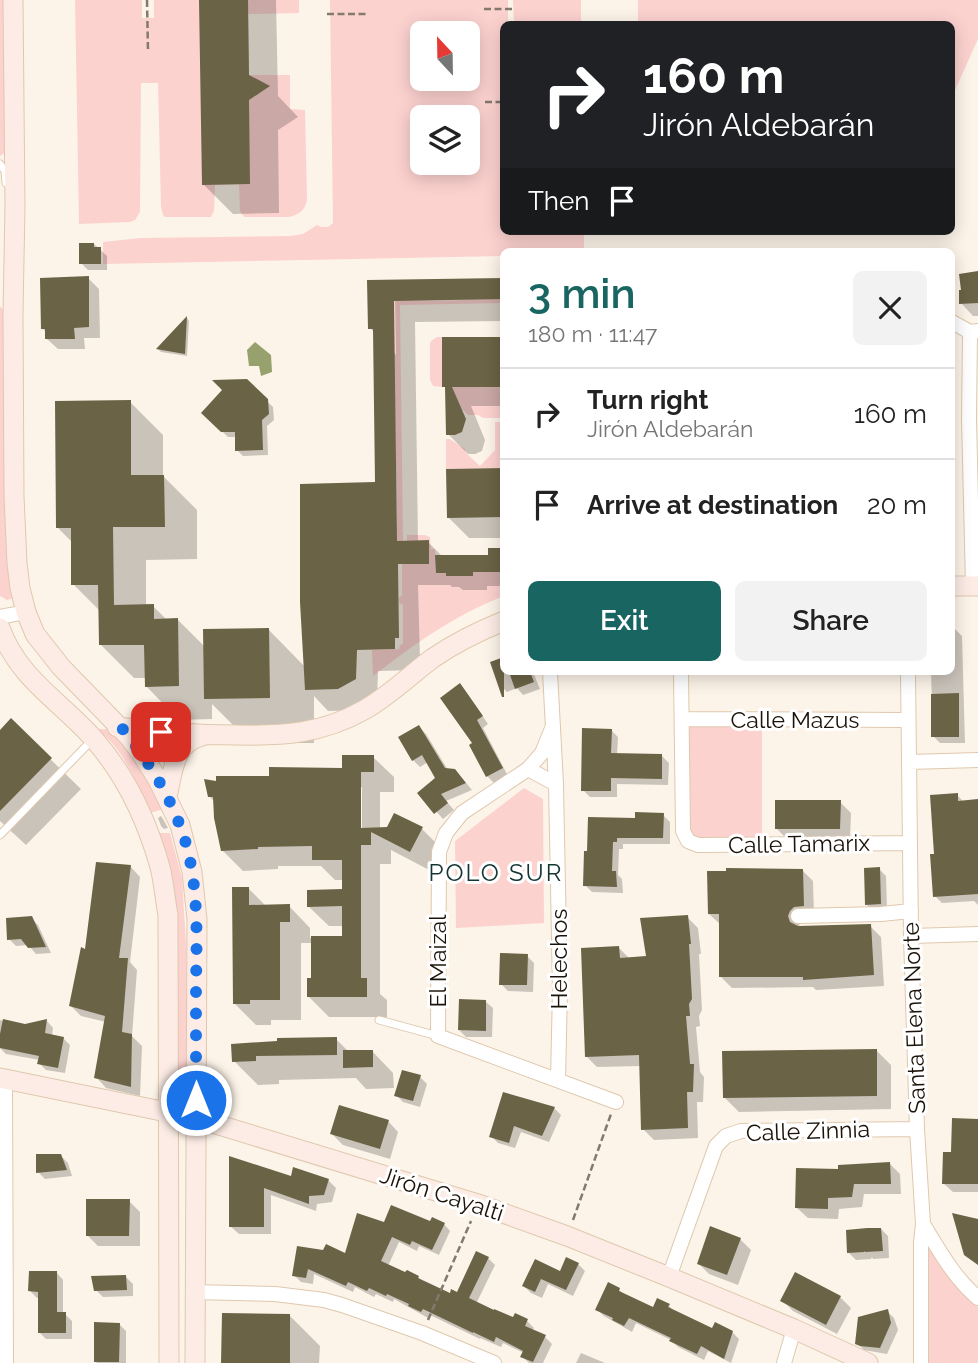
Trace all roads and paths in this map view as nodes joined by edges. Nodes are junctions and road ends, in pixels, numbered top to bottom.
1 (13, 0) edge
2 (148, 0) edge
3 (484, 9) dead end
4 (513, 9) dead end
5 (366, 13) dead end
6 (327, 14) dead end
7 (149, 52) dead end
8 (485, 102) dead end
9 (500, 102) edge
10 (0, 164) edge
11 (15, 206) junction
12 (7, 285) edge
13 (955, 323) edge
14 (974, 332) edge
15 (974, 419) edge
16 (955, 586) edge
17 (976, 586) edge
18 (26, 612) junction
19 (0, 617) edge
20 (500, 623) edge
21 (0, 628) edge
22 (550, 675) edge
23 (681, 675) edge
24 (908, 675) edge
25 (30, 679) junction
26 (682, 719) junction
27 (908, 720) junction
28 (553, 726) junction
29 (121, 727) junction
30 (206, 735) junction
31 (94, 739) junction
32 (978, 760) edge
33 (909, 762) junction
34 (528, 769) junction
35 (556, 784) junction
36 (167, 797) junction
37 (0, 835) edge
38 (910, 843) junction
39 (911, 911) junction
40 (798, 916) dead end
41 (978, 934) edge
42 (911, 936) junction
43 (379, 1020) dead end
44 (438, 1036) junction
45 (2, 1078) edge
46 (558, 1079) junction
47 (616, 1102) joint
48 (170, 1112) junction
49 (196, 1118) junction
50 (917, 1129) junction
51 (478, 1204) junction
52 (923, 1224) junction
53 (3, 1228) edge
54 (567, 1236) junction
55 (669, 1277) junction
56 (194, 1292) junction
57 (978, 1298) edge
58 (794, 1329) junction
59 (422, 1333) junction
60 (6, 1363) edge
61 (169, 1363) edge
62 (195, 1363) edge
63 (494, 1363) edge
64 (784, 1363) edge
65 (867, 1363) edge
66 (921, 1363) edge

1 - 11 main road
2 - 7 path
3 - 4 path
5 - 6 path
8 - 9 path
10 - 11 lane
11 - 12 main road
12 - 18 main road
13 - 14 street
14 - 15 street
15 - 17 street
16 - 17 main road
18 - 19 street
18 - 29 main road
20 - 30 main road
21 - 25 main road
22 - 28 street, Helechos
23 - 26 street
24 - 27 street, Santa Elena Norte
25 - 29 main road
25 - 31 main road
26 - 27 street, Calle Mazus
26 - 38 street, Calle Tamarix
27 - 33 street, Santa Elena Norte
28 - 34 street, El Maizal
28 - 35 street, Helechos
29 - 30 main road
29 - 36 main road
30 - 36 main road
31 - 37 lane
31 - 48 main road
32 - 33 street
33 - 38 street, Santa Elena Norte
34 - 35 street
34 - 44 street, El Maizal
35 - 46 street, Helechos
36 - 49 main road
38 - 39 street, Santa Elena Norte
39 - 40 street
39 - 42 street, Santa Elena Norte
41 - 42 street
42 - 50 street, Santa Elena Norte
43 - 44 lane
44 - 46 street
45 - 48 main road, Jirón Cayalti
45 - 53 street
46 - 47 street
47 - 54 path
48 - 49 main road, Jirón Cayalti
48 - 61 main road
49 - 51 main road, Jirón Cayalti
49 - 56 main road
50 - 52 street, Santa Elena Norte
50 - 55 street, Calle Zinnia
51 - 54 main road, Jirón Cayalti
51 - 59 path
52 - 57 street
52 - 66 street, Santa Elena Norte
53 - 60 street
54 - 55 main road, Jirón Cayalti
55 - 58 main road, Jirón Cayalti
56 - 59 street
56 - 62 main road
58 - 64 street
58 - 65 main road, Jirón Cayalti
59 - 63 street

